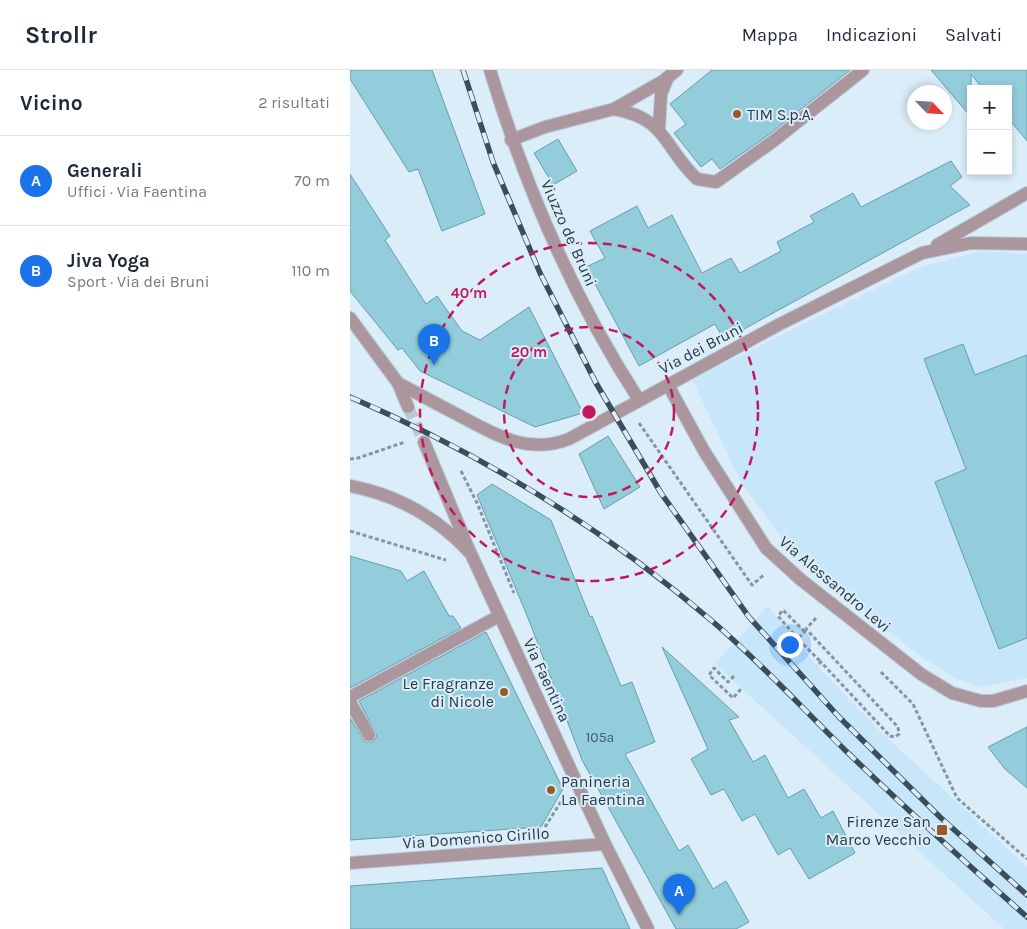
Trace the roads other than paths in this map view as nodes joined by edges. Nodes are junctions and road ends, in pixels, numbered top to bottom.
1 (490, 70) edge
2 (863, 70) edge
3 (673, 74) edge
4 (614, 109) junction
5 (659, 129) junction
6 (511, 140) junction
7 (1027, 194) edge
8 (1027, 244) edge
9 (922, 253) junction
10 (350, 318) edge
11 (398, 383) junction
12 (668, 385) junction
13 (639, 400) junction
14 (408, 407) tunnel mouth
15 (424, 442) tunnel mouth
16 (350, 486) edge
17 (471, 554) junction
18 (499, 616) junction
19 (1027, 691) edge
20 (350, 697) edge
21 (350, 702) edge
22 (369, 735) dead end
23 (605, 844) junction
24 (350, 863) edge
25 (648, 929) edge

1 - 6 street, Viuzzo de' Bruni
2 - 5 street
3 - 4 street
3 - 5 street
4 - 5 street
4 - 6 street
6 - 13 street, Viuzzo de' Bruni
7 - 9 street
8 - 9 street, Via dei Bruni
9 - 12 street, Via dei Bruni
10 - 11 street
11 - 13 street, Via dei Bruni
11 - 14 street
12 - 13 street, Via dei Bruni
12 - 19 street, Via Alessandro Levi
15 - 17 street, Via Faentina
16 - 17 street
17 - 18 street, Via Faentina
18 - 20 street
18 - 23 street, Via Faentina
21 - 22 street
23 - 24 street, Via Domenico Cirillo
23 - 25 street, Via Faentina

